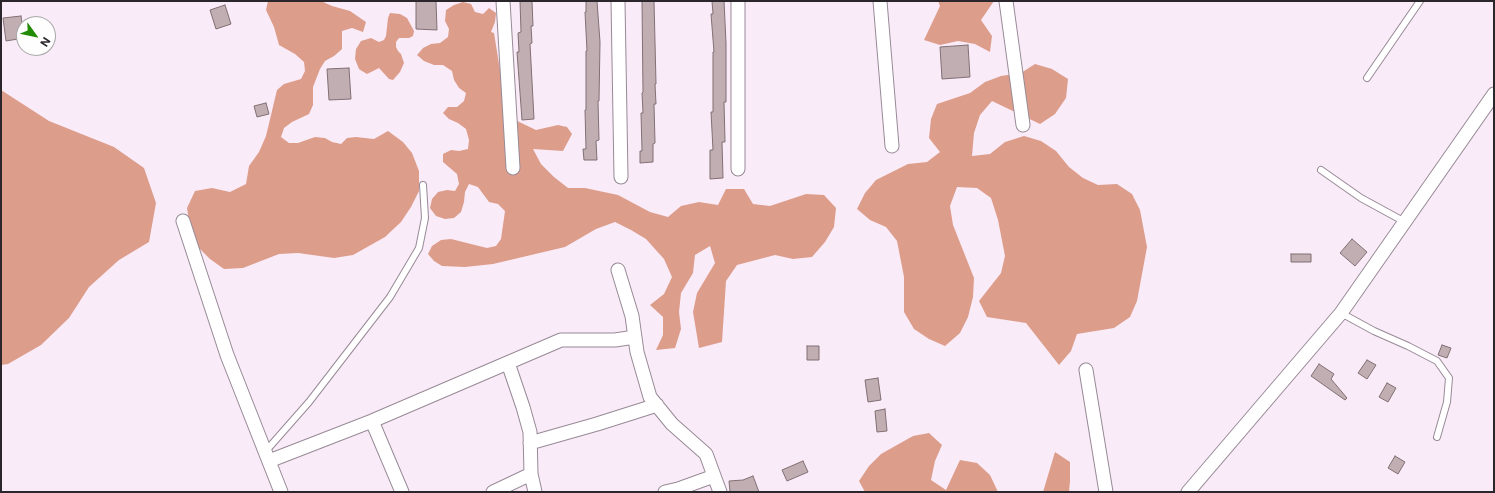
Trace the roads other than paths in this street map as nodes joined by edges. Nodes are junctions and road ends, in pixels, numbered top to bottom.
1 (503, 1) edge
2 (618, 1) edge
3 (738, 1) edge
4 (880, 1) edge
5 (1006, 1) edge
6 (1420, 1) edge
7 (1367, 78) dead end
8 (1494, 94) edge
9 (1023, 125) dead end
10 (892, 146) dead end
11 (513, 168) dead end
12 (738, 169) dead end
13 (1321, 170) dead end
14 (621, 177) dead end
15 (423, 185) dead end
16 (183, 221) dead end
17 (1405, 222) junction
18 (618, 270) dead end
19 (1342, 313) junction
20 (635, 337) junction
21 (508, 363) junction
22 (1086, 370) dead end
23 (657, 405) junction
24 (372, 421) junction
25 (1437, 437) dead end
26 (530, 443) junction
27 (267, 457) junction
28 (531, 474) junction
29 (714, 476) junction
30 (1191, 490) edge
31 (281, 492) edge
32 (402, 492) edge
33 (493, 492) edge
34 (535, 492) edge
35 (665, 492) edge
36 (720, 492) edge
37 (1106, 492) edge

1 - 11 street
2 - 14 street
3 - 12 street
4 - 10 street
5 - 9 street
6 - 7 lane
8 - 17 street
13 - 17 lane
15 - 27 lane
16 - 27 street
17 - 19 street
18 - 20 street
19 - 25 lane
19 - 30 street
20 - 21 street
20 - 23 street
21 - 24 street
21 - 26 street
22 - 37 street
23 - 26 street
23 - 29 street
24 - 27 street
24 - 32 street
26 - 28 street
27 - 31 street
28 - 33 street
28 - 34 street
29 - 35 street
29 - 36 street

